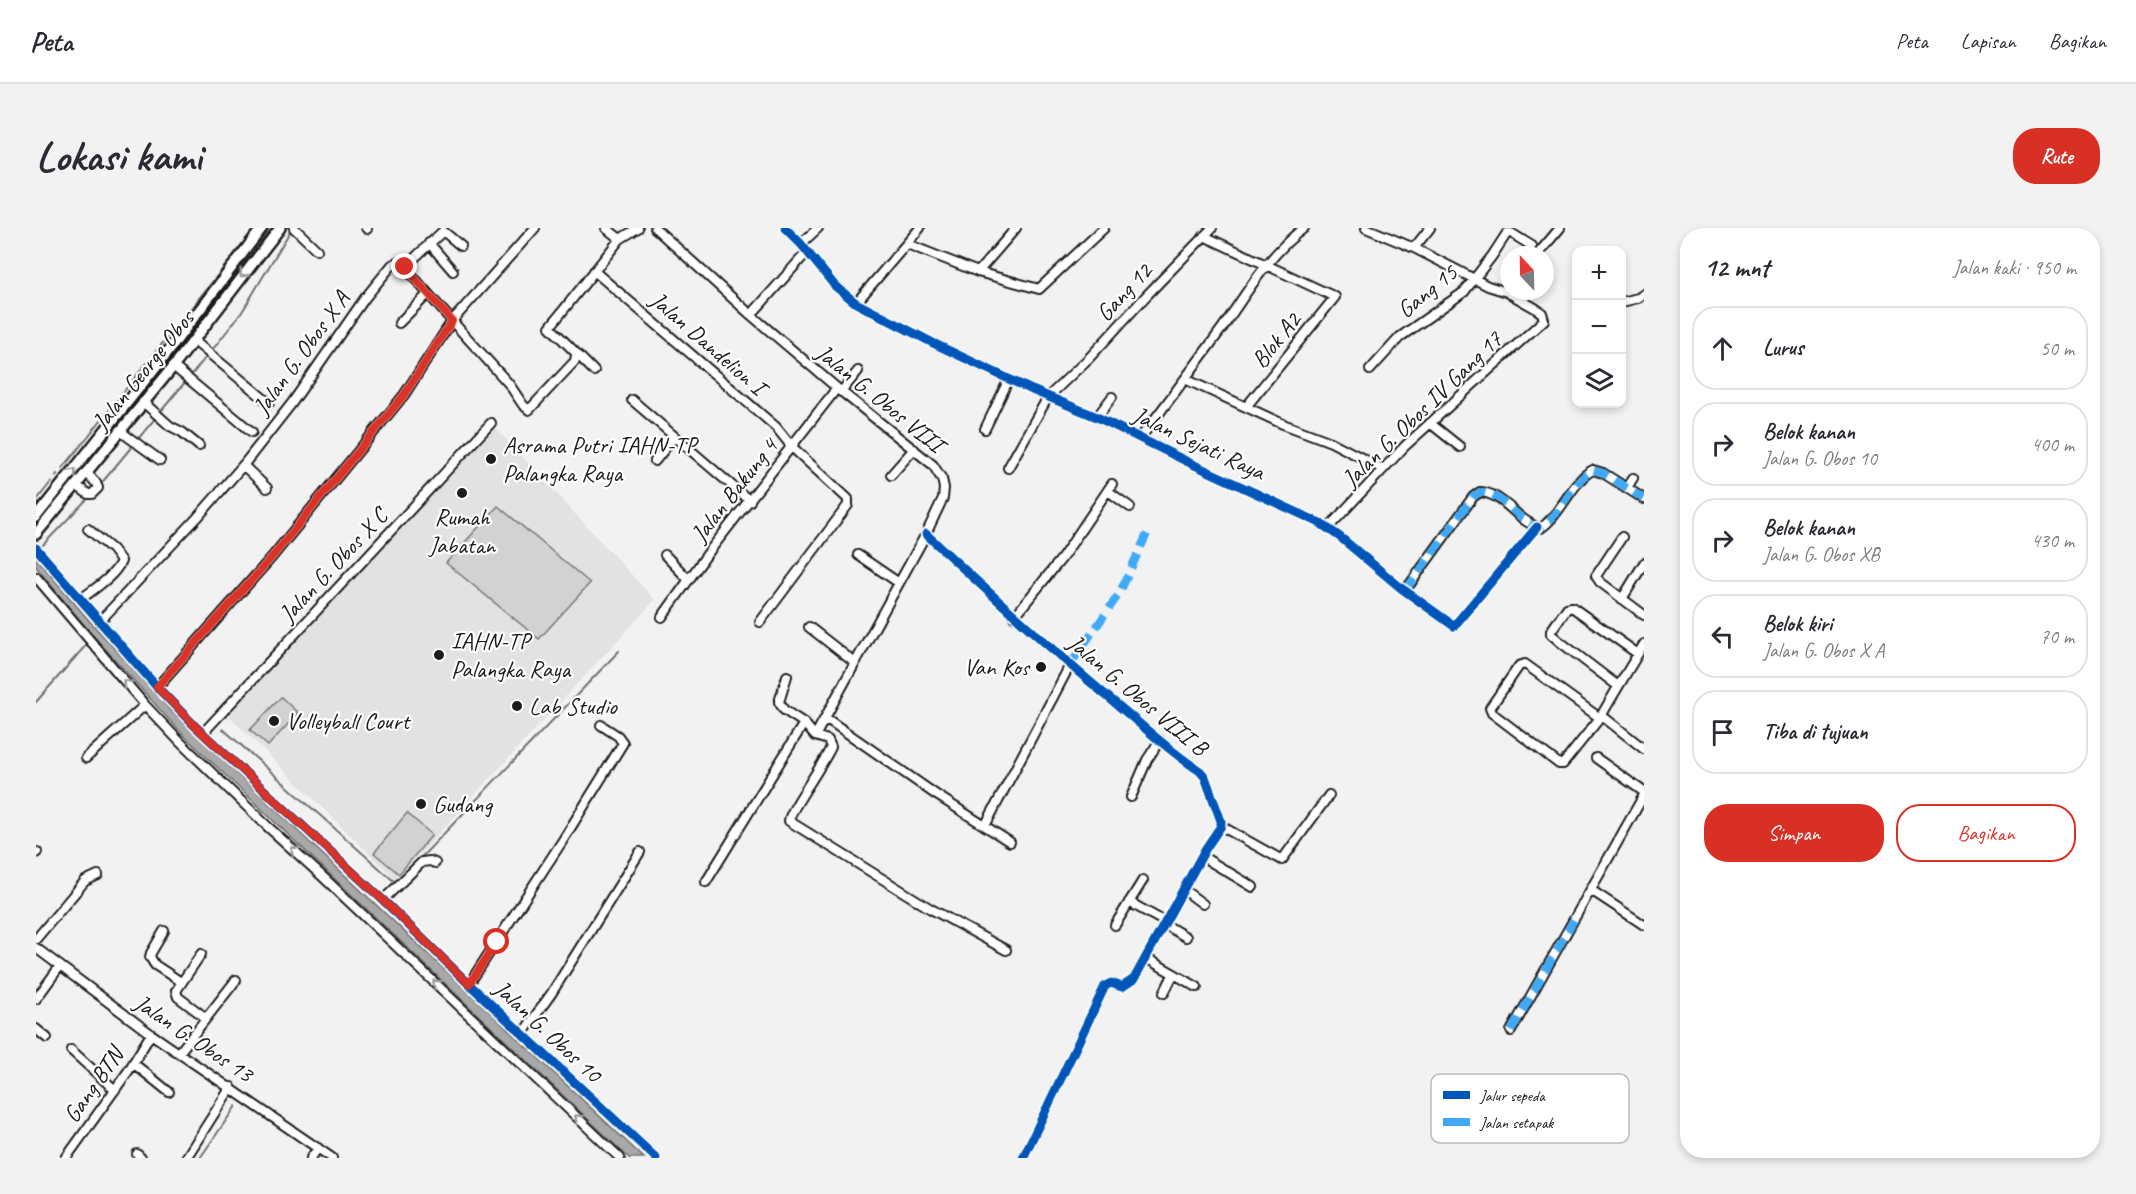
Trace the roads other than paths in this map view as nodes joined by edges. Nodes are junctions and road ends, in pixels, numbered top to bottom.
1 (262, 228) edge
2 (280, 228) edge
3 (294, 228) edge
4 (535, 228) edge
5 (606, 228) edge
6 (638, 228) edge
7 (655, 228) edge
8 (785, 228) edge
9 (818, 228) edge
10 (920, 228) edge
11 (1017, 228) edge
12 (1104, 228) edge
13 (1212, 228) edge
14 (1304, 228) edge
15 (1366, 228) edge
16 (1430, 228) edge
17 (1560, 228) edge
18 (1204, 236) junction
19 (620, 240) junction
20 (429, 243) junction
21 (801, 244) junction
22 (907, 244) junction
23 (461, 246) dead end
24 (1533, 246) dead end
25 (1545, 246) edge
26 (1414, 248) junction
27 (317, 250) dead end
28 (807, 252) junction
29 (1267, 265) junction
30 (405, 267) junction
31 (453, 271) dead end
32 (594, 271) junction
33 (978, 272) junction
34 (1474, 279) junction
35 (1500, 287) edge
36 (428, 294) junction
37 (1644, 294) edge
38 (1523, 300) edge
39 (1626, 301) edge
40 (856, 303) junction
41 (751, 315) junction
42 (452, 321) junction
43 (399, 323) dead end
44 (193, 340) junction
45 (576, 354) junction
46 (173, 366) junction
47 (1370, 370) dead end
48 (594, 371) dead end
49 (858, 371) dead end
50 (1009, 379) junction
51 (1185, 379) junction
52 (839, 390) junction
53 (1048, 397) junction
54 (1112, 397) dead end
55 (632, 400) dead end
56 (143, 402) junction
57 (269, 404) dead end
58 (1246, 407) junction
59 (1097, 417) junction
60 (491, 423) dead end
61 (1430, 423) junction
62 (985, 429) dead end
63 (120, 432) junction
64 (252, 432) dead end
65 (672, 436) junction
66 (1141, 437) junction
67 (199, 446) dead end
68 (792, 447) junction
69 (1460, 447) dead end
70 (914, 449) junction
71 (160, 460) dead end
72 (655, 461) dead end
73 (243, 465) junction
74 (1008, 468) dead end
75 (1383, 469) junction
76 (86, 472) junction
77 (891, 475) dead end
78 (1633, 478) dead end
79 (76, 484) junction
80 (267, 488) dead end
81 (1627, 488) junction
82 (1644, 499) edge
83 (750, 501) junction
84 (1130, 507) dead end
85 (36, 518) edge
86 (1537, 527) junction
87 (1328, 528) junction
88 (88, 529) dead end
89 (36, 534) edge
90 (926, 534) junction
91 (1622, 537) dead end
92 (38, 550) edge
93 (665, 555) dead end
94 (858, 555) dead end
95 (1644, 563) edge
96 (36, 577) edge
97 (689, 580) junction
98 (899, 583) junction
99 (1405, 591) junction
100 (81, 599) junction
101 (1622, 599) junction
102 (1644, 615) edge
103 (663, 617) dead end
104 (1014, 617) junction
105 (100, 621) junction
106 (760, 622) dead end
107 (809, 627) dead end
108 (1644, 644) edge
109 (1638, 654) junction
110 (855, 663) junction
111 (1070, 665) junction
112 (787, 676) dead end
113 (1618, 686) junction
114 (157, 687) junction
115 (145, 705) junction
116 (1600, 717) junction
117 (824, 721) junction
118 (804, 723) junction
119 (601, 724) dead end
120 (203, 733) junction
121 (815, 736) junction
122 (1160, 740) junction
123 (1644, 749) edge
124 (86, 758) dead end
125 (1596, 758) dead end
126 (1644, 793) edge
127 (1329, 795) dead end
128 (1131, 797) dead end
129 (985, 826) junction
130 (1221, 826) junction
131 (1010, 842) dead end
132 (640, 852) dead end
133 (1203, 857) junction
134 (435, 863) dead end
135 (98, 875) dead end
136 (1143, 880) dead end
137 (706, 882) dead end
138 (1253, 887) dead end
139 (1184, 890) junction
140 (1591, 890) junction
141 (383, 900) junction
142 (1129, 902) junction
143 (1203, 904) dead end
144 (1165, 923) junction
145 (1115, 925) dead end
146 (1644, 925) edge
147 (164, 931) dead end
148 (1186, 937) dead end
149 (36, 939) edge
150 (36, 948) edge
151 (1006, 950) dead end
152 (201, 954) dead end
153 (1146, 958) junction
154 (60, 966) junction
155 (1173, 975) junction
156 (236, 980) dead end
157 (181, 982) junction
158 (469, 984) junction
159 (1197, 987) dead end
160 (1164, 993) dead end
161 (36, 999) edge
162 (206, 1018) junction
163 (36, 1029) edge
164 (1510, 1031) dead end
165 (523, 1033) junction
166 (151, 1034) junction
167 (46, 1038) dead end
168 (71, 1050) dead end
169 (179, 1053) junction
170 (133, 1063) junction
171 (231, 1087) junction
172 (115, 1090) junction
173 (169, 1092) dead end
174 (318, 1148) junction
175 (66, 1158) edge
176 (186, 1158) edge
177 (311, 1158) edge
178 (332, 1158) edge
179 (620, 1158) edge
180 (656, 1158) edge
181 (1023, 1158) edge

85 -> 1 main road, Jalan George Obos
2 -> 44 main road, Jalan George Obos
3 - 27 street
4 - 42 street
5 - 19 street
6 - 19 street
7 - 41 street, Jalan G. Obos VIII
8 - 21 street, Jalan Sejati Raya
9 - 21 street
10 - 22 street
11 - 33 street
12 - 33 street
13 - 18 street, Gang 12
14 - 29 street
15 - 26 street
16 - 26 street
17 - 25 street
18 - 29 street
18 - 53 street, Gang 12
19 - 32 street
20 - 23 street
20 - 30 street
20 - 31 street
21 - 28 street, Jalan Sejati Raya
22 - 33 street
22 - 40 street
24 - 34 street, Gang 15
26 - 34 street
28 - 40 street, Jalan Sejati Raya
28 - 41 street
29 - 51 street
29 - 58 street, Blok A2
30 - 36 street
30 - 73 street, Jalan G. Obos X A
32 - 45 street
32 - 68 street, Jalan Dandelion I
34 - 35 street
34 - 47 street, Gang 15
36 - 42 street
36 - 43 street
37 - 39 street
38 - 61 street, Jalan G. Obos IV Gang 17
40 - 50 street, Jalan Sejati Raya
41 - 52 street, Jalan G. Obos VIII
42 - 45 street
42 - 114 street
44 - 46 main road, Jalan George Obos
44 - 57 street
45 - 48 street
46 - 56 main road, Jalan George Obos
46 - 64 street
49 - 52 street, Jalan Bakung 4
50 - 53 street, Jalan Sejati Raya
50 - 62 street
51 - 58 street
51 - 66 street
52 - 68 street, Jalan Bakung 4
52 - 70 street, Jalan G. Obos VIII
53 - 59 street, Jalan Sejati Raya
53 - 74 street, Gang 12
54 - 59 street
55 - 65 street
56 - 63 main road, Jalan George Obos
56 - 67 street
58 - 75 street
59 - 66 street, Jalan Sejati Raya
60 - 120 street, Jalan G. Obos X C
61 - 69 street
61 - 75 street, Jalan G. Obos IV Gang 17
63 - 71 street
63 - 76 main road, Jalan George Obos
65 - 72 street
65 - 83 street
66 - 87 street, Jalan Sejati Raya
68 - 83 street, Jalan Bakung 4
68 - 106 street, Jalan Dandelion I
70 - 77 street
70 - 90 street, Jalan G. Obos VIII
73 - 80 street
73 - 105 street, Jalan G. Obos X A
75 - 87 street, Jalan G. Obos IV Gang 17
76 - 79 main road, Jalan George Obos
76 - 79 street
78 - 81 street
79 - 89 main road, Jalan George Obos
81 - 82 street
81 - 86 street
83 - 97 street, Jalan Bakung 4
84 - 104 street
86 - 99 street, Jalan Sejati Raya
86 - 99 street
87 - 99 street, Jalan Sejati Raya
88 - 100 street
90 - 98 street, Jalan G. Obos VIII
90 - 104 street, Jalan G. Obos VIII B
91 - 101 street
92 - 100 street, Jalan G. Obos 10
93 - 97 street
94 - 98 street
95 - 101 street
115 -> 96 street
97 - 103 street, Jalan Bakung 4
98 - 110 street, Jalan G. Obos VIII
100 - 105 street, Jalan G. Obos 10
101 - 102 street
104 - 111 street, Jalan G. Obos VIII B
105 - 114 street, Jalan G. Obos 10
107 - 110 street
108 - 109 street
109 - 113 street
109 - 113 street
110 - 117 street, Jalan G. Obos VIII
111 - 122 street, Jalan G. Obos VIII B
111 - 129 street
112 - 118 street
113 - 116 street
114 - 120 street, Jalan G. Obos 10
115 - 124 street
179 -> 115 street
116 - 116 street
116 - 123 street
117 - 121 street, Jalan G. Obos VIII
117 - 129 street
118 - 121 street
118 - 137 street
119 - 158 street
120 - 141 street, Jalan G. Obos 10
121 - 151 street
122 - 128 street
122 - 130 street, Jalan G. Obos VIII B
125 - 126 street
126 - 140 street
127 - 130 street
129 - 131 street
130 - 133 street
132 - 165 street
133 - 138 street
133 - 139 street
134 - 141 street
135 - 149 street
136 - 142 street
139 - 143 street
139 - 144 street
140 - 146 street
140 - 164 street
141 - 158 street, Jalan G. Obos 10
142 - 144 street
142 - 145 street
144 - 148 street
144 - 153 street
147 - 157 street
150 - 154 street, Jalan G. Obos 13
152 - 157 street
153 - 155 street
153 - 181 street
154 - 161 street
154 - 166 street, Jalan G. Obos 13
155 - 159 street
155 - 160 street
156 - 162 street
157 - 162 street
158 - 165 street, Jalan G. Obos 10
162 - 169 street
163 - 167 street
165 - 180 street, Jalan G. Obos 10
166 - 169 street, Jalan G. Obos 13
166 - 170 street, Gang BTN
168 - 172 street
169 - 171 street, Jalan G. Obos 13
170 - 172 street, Gang BTN
170 - 173 street
171 - 174 street, Jalan G. Obos 13
171 - 176 street
172 - 175 street, Gang BTN
174 - 177 street
174 - 178 street, Jalan G. Obos 13

